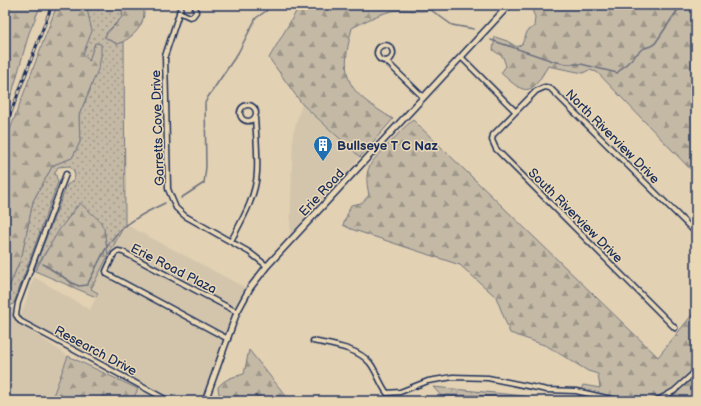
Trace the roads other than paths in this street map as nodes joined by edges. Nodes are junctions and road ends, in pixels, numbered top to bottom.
1 (195, 5) edge
2 (507, 6) edge
3 (180, 7) edge
4 (461, 57) junction
5 (386, 61) dead end
6 (423, 97) junction
7 (515, 111) junction
8 (255, 117) dead end
9 (66, 174) dead end
10 (696, 233) edge
11 (231, 241) junction
12 (267, 266) junction
13 (237, 312) junction
14 (675, 328) dead end
15 (228, 339) junction
16 (313, 342) dead end
17 (696, 372) edge
18 (169, 401) edge
19 (205, 401) edge
20 (620, 401) edge
21 (656, 401) edge

1 - 3 street
2 - 4 street, Erie Road
3 - 11 street, Garretts Cove Drive
4 - 6 street, Erie Road
4 - 7 street
5 - 6 street
6 - 12 street, Erie Road
7 - 10 street, North Riverview Drive
7 - 14 street, South Riverview Drive
8 - 11 street
9 - 18 street, Research Drive
11 - 12 street, Garretts Cove Drive
12 - 13 street, Erie Road
13 - 15 street, Erie Road
13 - 15 street, Erie Road Plaza
15 - 19 street, Erie Road
16 - 20 street
17 - 21 street

